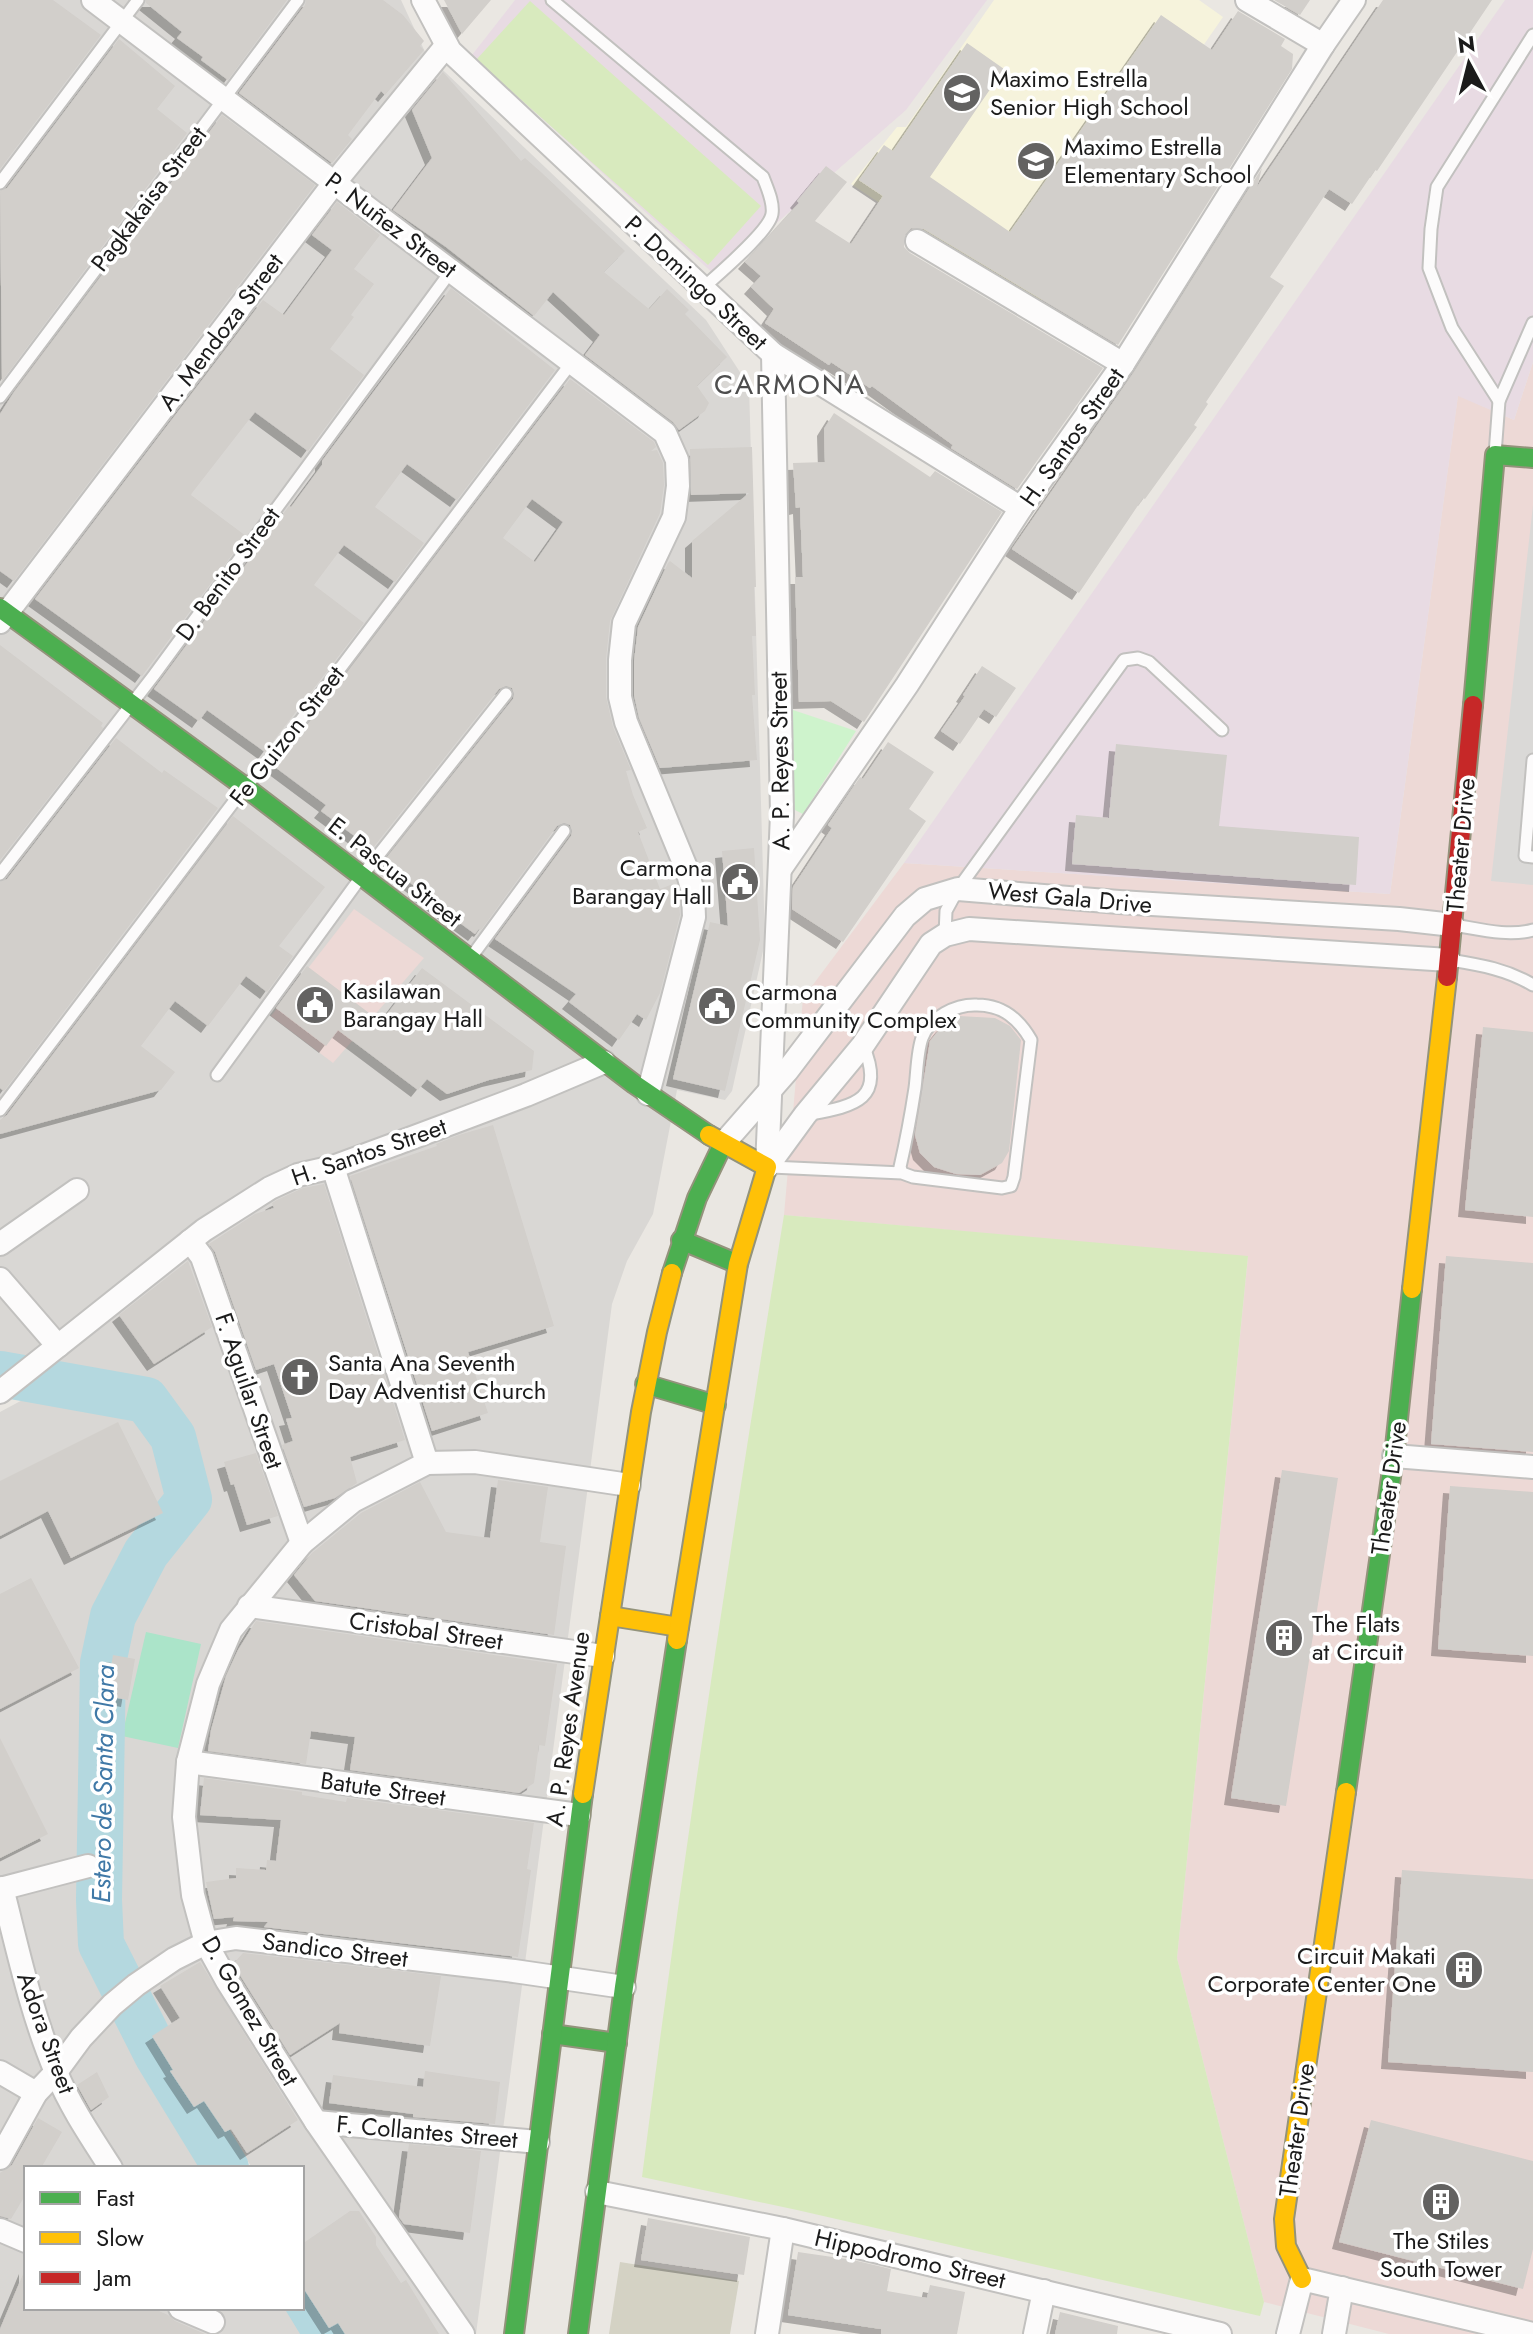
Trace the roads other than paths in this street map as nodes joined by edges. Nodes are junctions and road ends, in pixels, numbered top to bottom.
1 (93, 0) edge
2 (138, 0) edge
3 (298, 0) edge
4 (423, 0) edge
5 (552, 0) edge
6 (1247, 0) edge
7 (1354, 0) edge
8 (122, 22) junction
9 (1533, 35) edge
10 (1323, 45) junction
11 (446, 46) junction
12 (225, 99) junction
13 (335, 182) junction
14 (0, 183) edge
15 (917, 241) dead end
16 (451, 271) junction
17 (702, 290) junction
18 (1533, 323) edge
19 (773, 354) junction
20 (572, 362) junction
21 (1123, 364) junction
22 (0, 397) edge
23 (1499, 401) junction
24 (1495, 455) junction
25 (1533, 458) edge
26 (1021, 508) junction
27 (2, 614) edge
28 (506, 694) dead end
29 (131, 703) junction
30 (1222, 730) dead end
31 (1533, 760) edge
32 (245, 787) junction
33 (564, 831) dead end
34 (1533, 857) edge
35 (781, 868) junction
36 (0, 874) edge
37 (361, 877) junction
38 (958, 889) junction
39 (1119, 902) junction
40 (1212, 908) junction
41 (1453, 925) junction
42 (1533, 930) edge
43 (945, 935) junction
44 (1117, 939) junction
45 (1208, 945) junction
46 (469, 959) junction
47 (1449, 960) junction
48 (1533, 985) edge
49 (863, 1045) junction
50 (604, 1062) junction
51 (217, 1075) dead end
52 (641, 1089) junction
53 (769, 1092) junction
54 (0, 1110) edge
55 (805, 1115) junction
56 (723, 1144) junction
57 (333, 1167) junction
58 (767, 1167) junction
59 (902, 1173) junction
60 (77, 1190) dead end
61 (681, 1240) junction
62 (190, 1241) junction
63 (0, 1244) edge
64 (738, 1264) junction
65 (0, 1279) edge
66 (58, 1346) junction
67 (645, 1384) junction
68 (2, 1390) edge
69 (716, 1405) junction
70 (1394, 1456) junction
71 (427, 1463) junction
72 (1533, 1467) edge
73 (629, 1485) junction
74 (302, 1543) junction
75 (249, 1606) junction
76 (610, 1616) junction
77 (679, 1627) junction
78 (603, 1656) junction
79 (188, 1762) junction
80 (579, 1815) junction
81 (88, 1866) dead end
82 (1, 1889) edge
83 (206, 1943) junction
84 (560, 1977) junction
85 (624, 1987) junction
86 (552, 2034) junction
87 (617, 2043) junction
88 (0, 2072) edge
89 (56, 2072) junction
90 (36, 2093) junction
91 (316, 2122) junction
92 (538, 2142) junction
93 (0, 2158) edge
94 (110, 2166) edge
95 (597, 2192) junction
96 (783, 2229) junction
97 (0, 2230) edge
98 (24, 2240) edge
99 (1302, 2279) junction
100 (1342, 2288) junction
101 (1044, 2291) junction
102 (185, 2310) edge
103 (212, 2321) edge
104 (463, 2334) edge
105 (514, 2334) edge
106 (578, 2334) edge
107 (767, 2334) edge
108 (1035, 2334) edge
109 (1220, 2334) edge
110 (1288, 2334) edge
111 (1334, 2334) edge
112 (1533, 2334) edge

1 - 8 street, P. Nuñez Street
2 - 8 lane
3 - 12 lane, Pagkakaisa Street
4 - 11 street, P. Domingo Street
5 - 17 lane
6 - 10 street
7 - 10 street, H. Santos Street
8 - 12 street, P. Nuñez Street
8 - 14 lane
9 - 23 lane
10 - 21 street, H. Santos Street
11 - 13 street, A. Mendoza Street
11 - 17 street, P. Domingo Street
12 - 13 street, P. Nuñez Street
12 - 22 lane, Pagkakaisa Street
13 - 16 street, P. Nuñez Street
13 - 27 street, A. Mendoza Street
15 - 21 street
16 - 20 street, P. Nuñez Street
16 - 29 lane, D. Benito Street
17 - 19 street, P. Domingo Street
18 - 23 lane
19 - 26 street, P. Domingo Street
19 - 35 street, A. P. Reyes Street
20 - 32 lane, Fe Guizon Street
20 - 52 street, P. Nuñez Street
21 - 26 street, H. Santos Street
23 - 24 lane
24 - 25 street
24 - 41 street, Theater Drive
26 - 35 street, H. Santos Street
27 - 29 street, E. Pascua Street
28 - 37 lane
29 - 32 street, E. Pascua Street
29 - 36 lane, D. Benito Street
30 - 38 lane
31 - 34 lane
32 - 37 street, E. Pascua Street
32 - 54 lane, Fe Guizon Street
33 - 46 lane
35 - 53 street, A. P. Reyes Street
37 - 46 street, E. Pascua Street
37 - 51 lane
38 - 39 street, West Gala Drive
38 - 43 lane
38 - 53 street, West Gala Drive
39 - 40 street, West Gala Drive
39 - 44 street
40 - 41 street, West Gala Drive
40 - 45 street
41 - 42 lane, West Gala Drive
41 - 47 street, Theater Drive
43 - 44 street, West Gala Drive
43 - 49 street
44 - 45 street, West Gala Drive
45 - 47 street, West Gala Drive
46 - 50 street, E. Pascua Street
47 - 48 lane, West Gala Drive
47 - 70 street, Theater Drive
49 - 55 street
49 - 55 lane
50 - 52 street, E. Pascua Street
50 - 57 street, H. Santos Street
52 - 56 street, E. Pascua Street
53 - 56 street, West Gala Drive
53 - 58 street, A. P. Reyes Street
55 - 58 street
56 - 58 street, E. Pascua Street
56 - 61 street, A. P. Reyes Avenue
57 - 62 street, H. Santos Street
57 - 71 street
58 - 59 lane
58 - 64 street
59 - 59 lane
60 - 63 street
61 - 64 street
61 - 67 street, A. P. Reyes Avenue
62 - 66 street, H. Santos Street
62 - 74 street, F. Aguilar Street
64 - 69 street
65 - 66 street
66 - 68 street, H. Santos Street
67 - 69 street
67 - 73 street, A. P. Reyes Avenue
69 - 77 street
70 - 72 street
70 - 99 street, Theater Drive
71 - 73 street, D. Gomez Street
71 - 74 street, D. Gomez Street
73 - 76 street, A. P. Reyes Avenue
74 - 75 street, D. Gomez Street
75 - 78 street, Cristobal Street
75 - 79 street, D. Gomez Street
76 - 77 street
76 - 78 street, A. P. Reyes Avenue
77 - 85 street
78 - 80 street, A. P. Reyes Avenue
79 - 80 street, Batute Street
79 - 83 street, D. Gomez Street
80 - 84 street, A. P. Reyes Avenue
81 - 82 street
82 - 89 street, Adora Street
83 - 84 street, Sandico Street
83 - 89 street, Sandico Street
83 - 91 street, D. Gomez Street
84 - 85 street, Sandico Street
84 - 86 street, A. P. Reyes Avenue
85 - 87 street
86 - 87 street
86 - 92 street, A. P. Reyes Avenue
87 - 95 street
88 - 90 street
89 - 90 street, Sandico Street
89 - 94 street, Adora Street
90 - 93 street, Sandico Street
91 - 92 street, F. Collantes Street
91 - 104 street, D. Gomez Street
92 - 105 street, A. P. Reyes Avenue
95 - 96 street, Hippodromo Street
95 - 106 street
96 - 101 street, Hippodromo Street
96 - 107 street
97 - 98 street
99 - 100 street
99 - 110 street
100 - 111 street
100 - 112 street
101 - 108 street
101 - 109 street, Hippodromo Street
102 - 103 street

